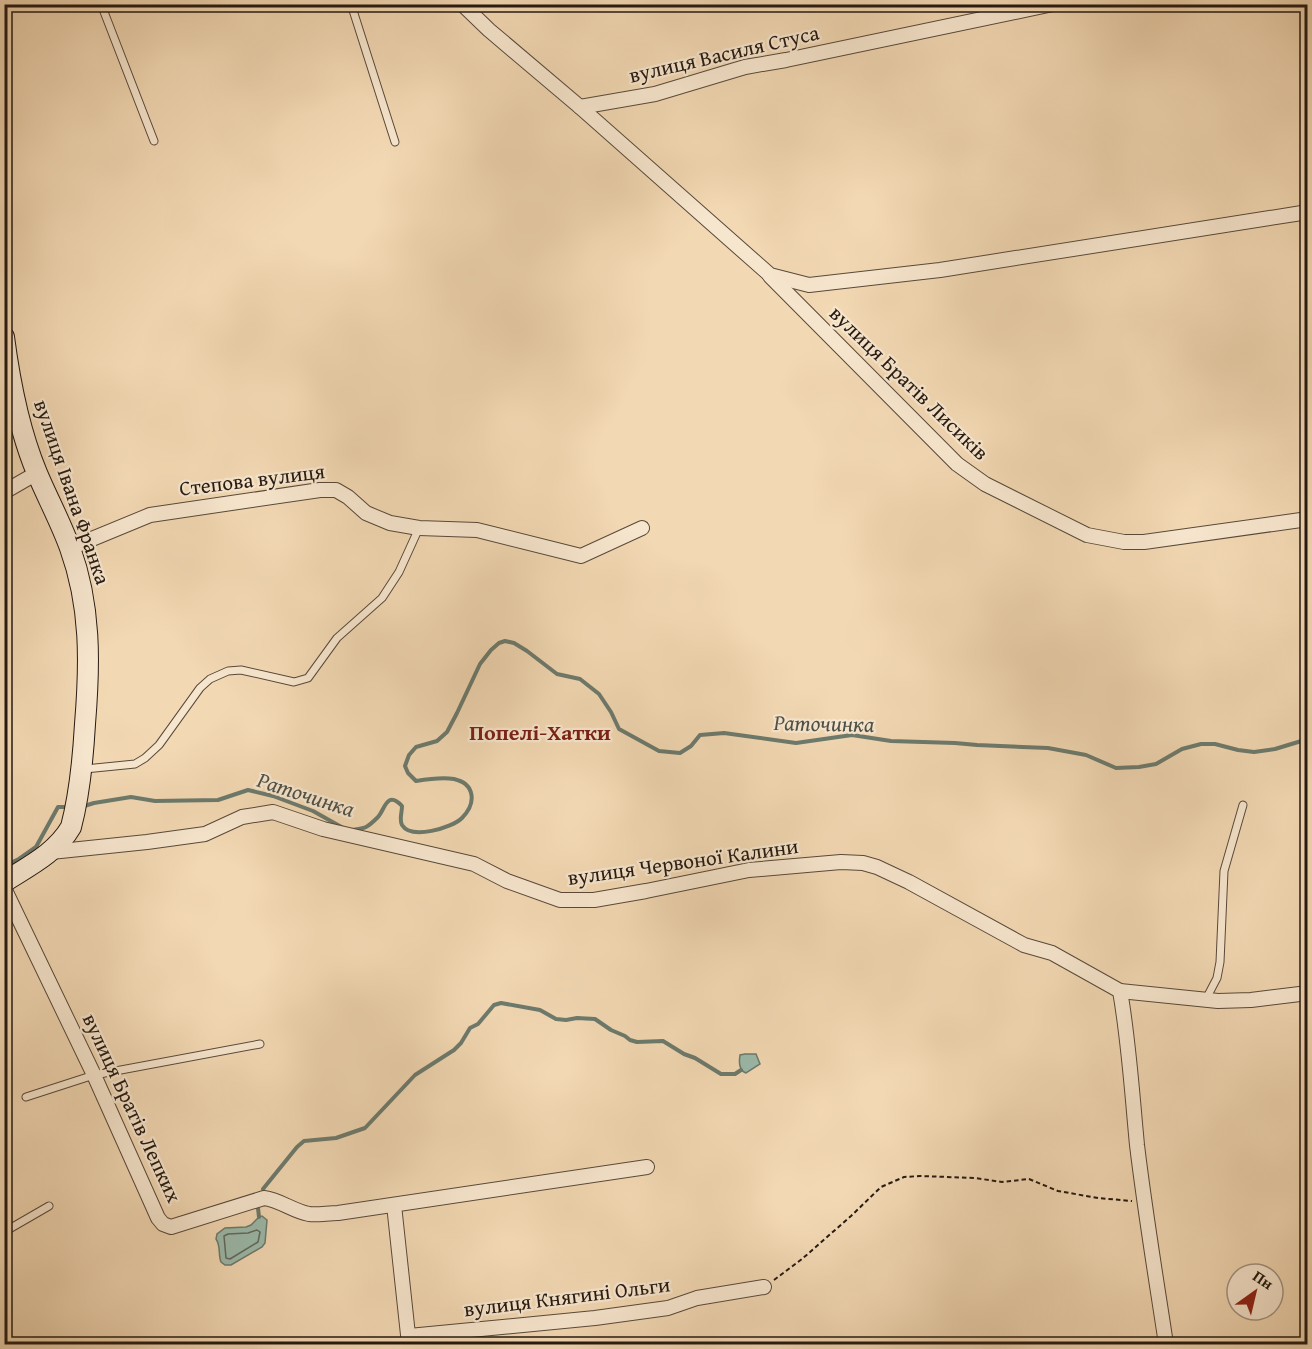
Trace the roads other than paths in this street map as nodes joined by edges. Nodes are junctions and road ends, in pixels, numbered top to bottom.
1 (101, 4) edge
2 (351, 4) edge
3 (462, 4) edge
4 (1053, 4) edge
5 (580, 107) junction
6 (154, 141) dead end
7 (395, 142) dead end
8 (1308, 212) edge
9 (770, 275) junction
10 (4, 337) edge
11 (37, 473) junction
12 (4, 492) edge
13 (1308, 519) edge
14 (418, 528) junction
15 (642, 528) dead end
16 (70, 548) junction
17 (81, 778) junction
18 (1243, 805) dead end
19 (51, 852) junction
20 (4, 882) edge
21 (4, 888) edge
22 (1120, 990) junction
23 (1308, 993) edge
24 (1206, 999) junction
25 (260, 1044) dead end
26 (94, 1075) junction
27 (26, 1097) dead end
28 (646, 1167) dead end
29 (394, 1205) junction
30 (49, 1206) dead end
31 (4, 1232) edge
32 (764, 1287) road end
33 (409, 1340) edge
34 (1166, 1344) edge

1 - 6 lane
2 - 7 lane
3 - 5 street, вулиця Братів Лисиків
4 - 5 street, вулиця Василя Стуса
5 - 9 street, вулиця Братів Лисиків
8 - 9 street, вулиця Братів Лисиків
9 - 13 street, вулиця Братів Лисиків
10 - 11 main road, вулиця Івана Франка
11 - 12 street
11 - 16 main road, вулиця Івана Франка
14 - 15 street, Степова вулиця
14 - 16 street, Степова вулиця
14 - 17 lane
16 - 17 main road, вулиця Івана Франка
17 - 19 main road, вулиця Івана Франка
18 - 24 lane
19 - 20 main road, вулиця Івана Франка
19 - 22 street, вулиця Червоної Калини
21 - 26 street, вулиця Братів Лепких
22 - 24 street, вулиця Червоної Калини
22 - 34 street
23 - 24 street, вулиця Червоної Калини
25 - 26 lane
26 - 27 lane
26 - 29 street, вулиця Братів Лепких
28 - 29 street, вулиця Братів Лепких
29 - 33 street
30 - 31 lane
32 - 33 street, вулиця Княгині Ольги

